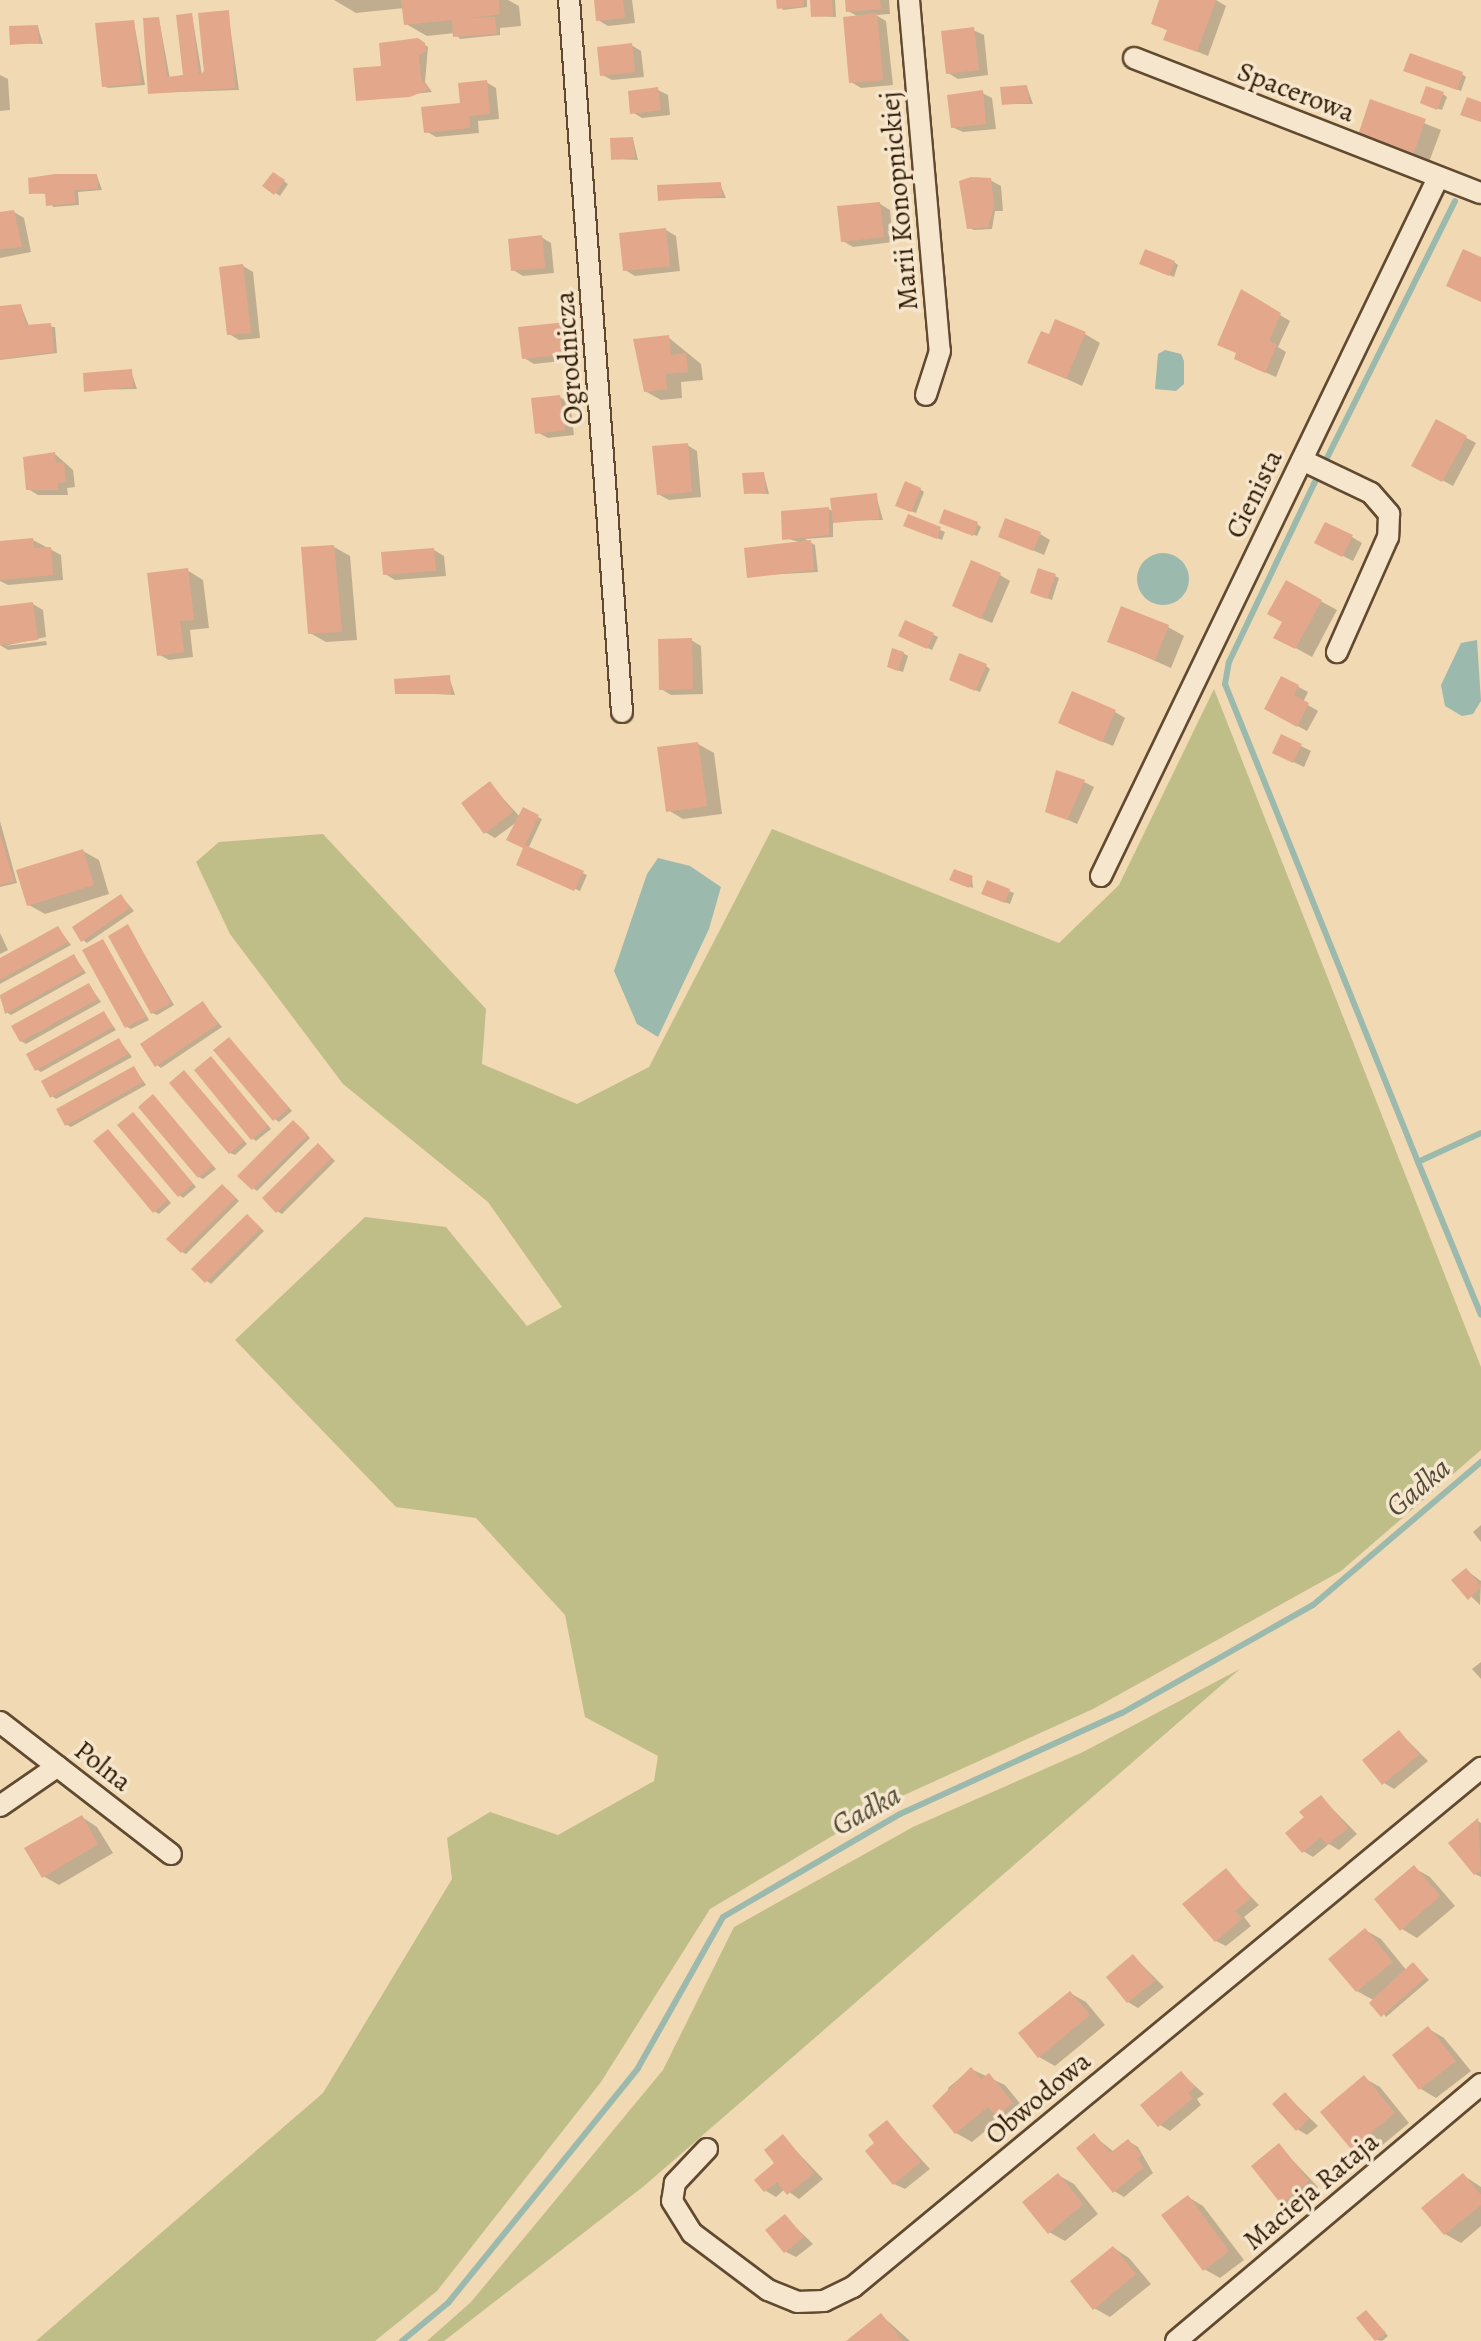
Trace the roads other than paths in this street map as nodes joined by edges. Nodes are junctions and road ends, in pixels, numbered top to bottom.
1 (569, 0) edge
2 (909, 0) edge
3 (1134, 58) dead end
4 (1438, 178) junction
5 (1481, 193) edge
6 (926, 395) dead end
7 (1302, 460) junction
8 (1337, 652) dead end
9 (622, 712) dead end
10 (1101, 876) dead end
11 (0, 1722) edge
12 (58, 1766) junction
13 (1481, 1768) edge
14 (0, 1806) edge
15 (171, 1854) dead end
16 (1481, 2084) edge
17 (707, 2149) dead end
18 (1176, 2341) edge

1 - 9 street, Ogrodnicza
2 - 6 street, Marii Konopnickiej
3 - 4 street, Spacerowa
4 - 5 street
4 - 7 street, Cienista
7 - 8 street
7 - 10 street, Cienista
11 - 12 street, Polna
12 - 14 street
12 - 15 street, Polna
13 - 17 street, Obwodowa
16 - 18 street, Macieja Rataja

